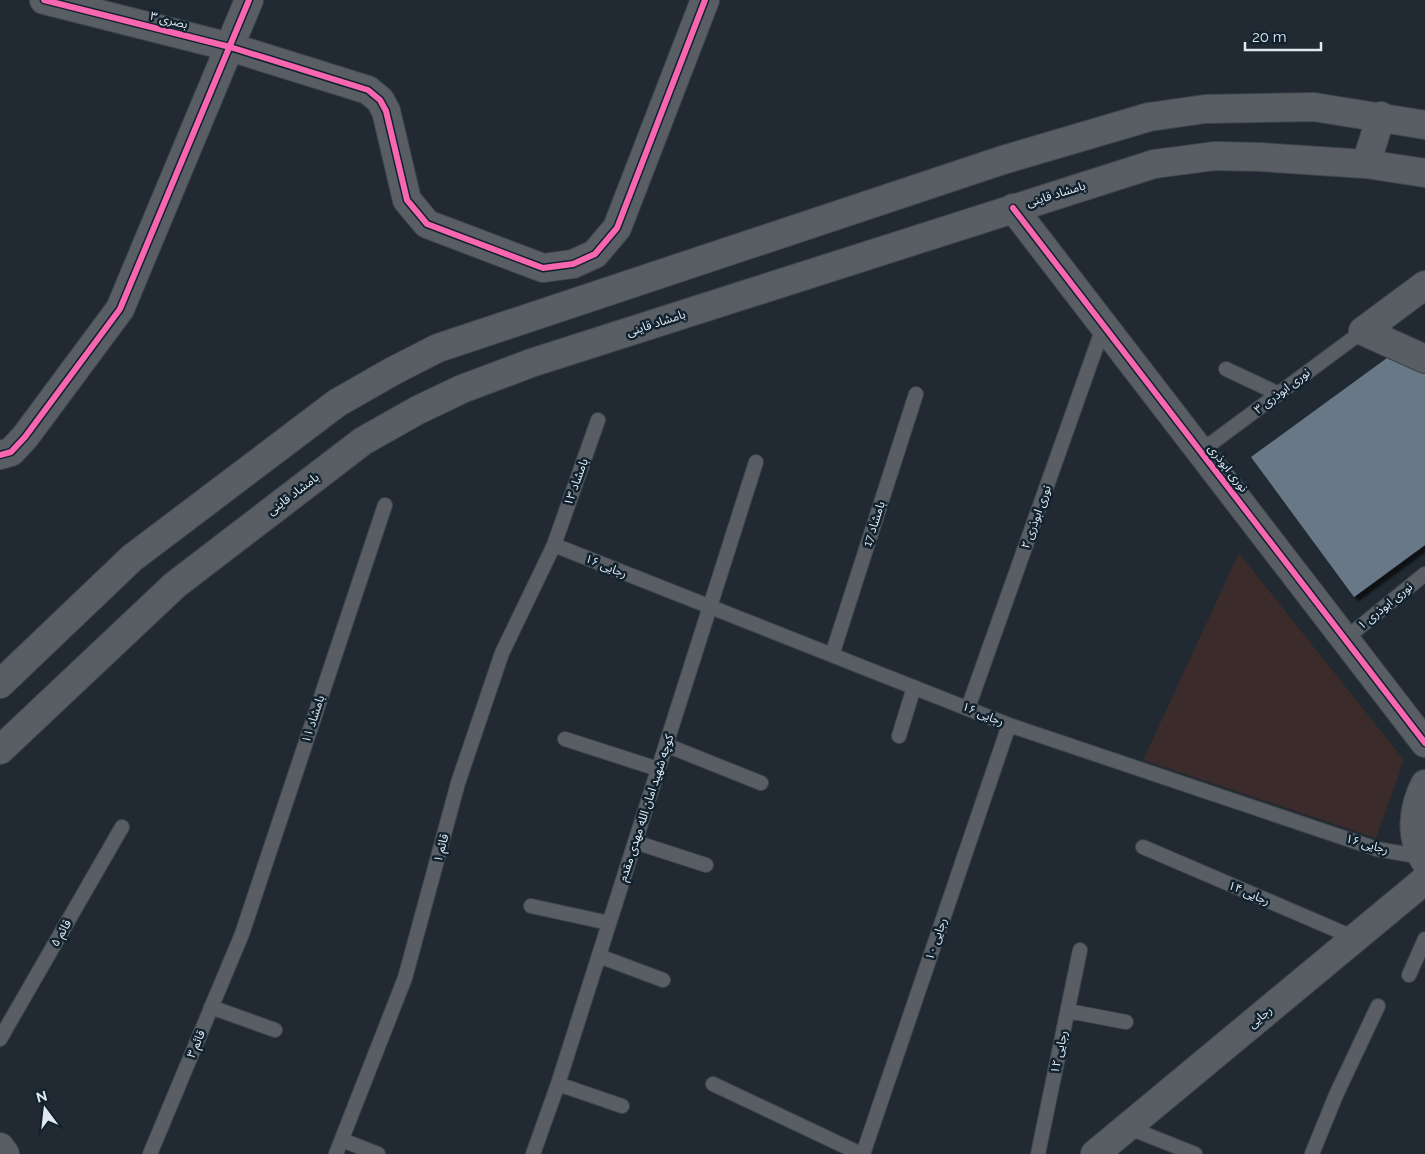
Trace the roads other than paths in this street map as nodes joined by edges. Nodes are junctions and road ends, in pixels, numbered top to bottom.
1 (44, 0) edge
2 (249, 0) edge
3 (705, 0) edge
4 (230, 47) junction
5 (1381, 116) junction
6 (1425, 125) edge
7 (1366, 164) junction
8 (1425, 173) edge
9 (1013, 208) junction
10 (1425, 285) edge
11 (1104, 325) junction
12 (1363, 331) junction
13 (1425, 359) edge
14 (1226, 369) dead end
15 (916, 394) dead end
16 (1279, 394) junction
17 (598, 420) dead end
18 (1201, 451) junction
19 (0, 455) edge
20 (756, 462) dead end
21 (385, 506) dead end
22 (554, 545) junction
23 (1425, 574) edge
24 (710, 607) junction
25 (1345, 639) junction
26 (832, 655) junction
27 (0, 684) edge
28 (914, 688) junction
29 (968, 708) junction
30 (1009, 725) junction
31 (899, 736) dead end
32 (565, 739) dead end
33 (1425, 743) edge
34 (666, 745) junction
35 (0, 750) edge
36 (658, 769) junction
37 (761, 783) dead end
38 (1425, 784) edge
39 (122, 827) dead end
40 (635, 842) junction
41 (1143, 847) dead end
42 (706, 865) dead end
43 (1424, 866) edge
44 (531, 906) dead end
45 (609, 923) junction
46 (242, 934) joint
47 (1355, 938) junction
48 (1425, 939) edge
49 (1080, 950) dead end
50 (599, 956) junction
51 (1409, 975) dead end
52 (662, 980) dead end
53 (1378, 1006) dead end
54 (211, 1007) junction
55 (1068, 1011) junction
56 (1126, 1022) dead end
57 (276, 1030) dead end
58 (0, 1039) edge
59 (558, 1084) junction
60 (713, 1084) dead end
61 (622, 1106) dead end
62 (1128, 1127) junction
63 (342, 1140) junction
64 (0, 1148) edge
65 (5, 1154) edge
66 (150, 1154) edge
67 (336, 1154) edge
68 (378, 1154) edge
69 (533, 1154) edge
70 (862, 1154) edge
71 (1038, 1154) edge
72 (1095, 1154) edge
73 (1195, 1154) edge
74 (1312, 1154) edge

1 - 4 main road, بصری ۳
2 - 4 main road
3 - 4 main road, بصری ۳
4 - 19 main road
5 - 6 main road
5 - 7 main road
5 - 27 main road
7 - 8 main road, بامشاد قاینی
7 - 9 main road, بامشاد قاینی
9 - 11 main road, نوری ابوذری
9 - 35 main road, بامشاد قاینی
10 - 12 main road
11 - 18 main road, نوری ابوذری
11 - 29 lane, نوری ابوذری ۲
12 - 13 main road
12 - 16 lane, نوری ابوذری ۳
14 - 16 lane
15 - 26 lane, بامشاد 17
16 - 18 lane, نوری ابوذری ۳
17 - 22 lane, بامشاد ۱۳
18 - 25 main road, نوری ابوذری
20 - 24 lane, کوچه شهید امان الله مهدی مقدم
21 - 46 lane, بامشاد ۱۱
22 - 24 lane, رجایی ۱۶
22 - 63 lane, قائم ۱
23 - 25 lane, نوری ابوذری ۱
24 - 26 lane, رجایی ۱۶
24 - 34 lane, کوچه شهید امان الله مهدی مقدم
25 - 33 main road, نوری ابوذری
26 - 28 lane, رجایی ۱۶
28 - 29 lane, رجایی ۱۶
28 - 31 lane
29 - 30 lane, رجایی ۱۶
30 - 43 lane, رجایی ۱۶
30 - 70 lane, رجایی ۱۰
32 - 36 lane
34 - 36 lane, کوچه شهید امان الله مهدی مقدم
34 - 37 lane
36 - 40 lane, کوچه شهید امان الله مهدی مقدم
38 - 43 main road
39 - 58 lane, قائم ۵
40 - 42 lane
40 - 45 lane, کوچه شهید امان الله مهدی مقدم
41 - 47 lane, رجایی ۱۴
43 - 47 main road, رجایی
44 - 45 lane
45 - 50 lane, کوچه شهید امان الله مهدی مقدم
46 - 54 lane, قائم ۳
47 - 62 main road, رجایی
48 - 51 lane
49 - 55 lane, رجایی ۱۲
50 - 52 lane
50 - 59 lane, کوچه شهید امان الله مهدی مقدم
53 - 74 lane
54 - 57 lane
54 - 66 lane, قائم ۳
55 - 56 lane
55 - 71 lane, رجایی ۱۲
59 - 61 lane
59 - 69 lane, کوچه شهید امان الله مهدی مقدم
60 - 70 lane
62 - 72 main road, رجایی
62 - 73 lane
63 - 67 lane, قائم ۱
63 - 68 lane
64 - 65 main road

